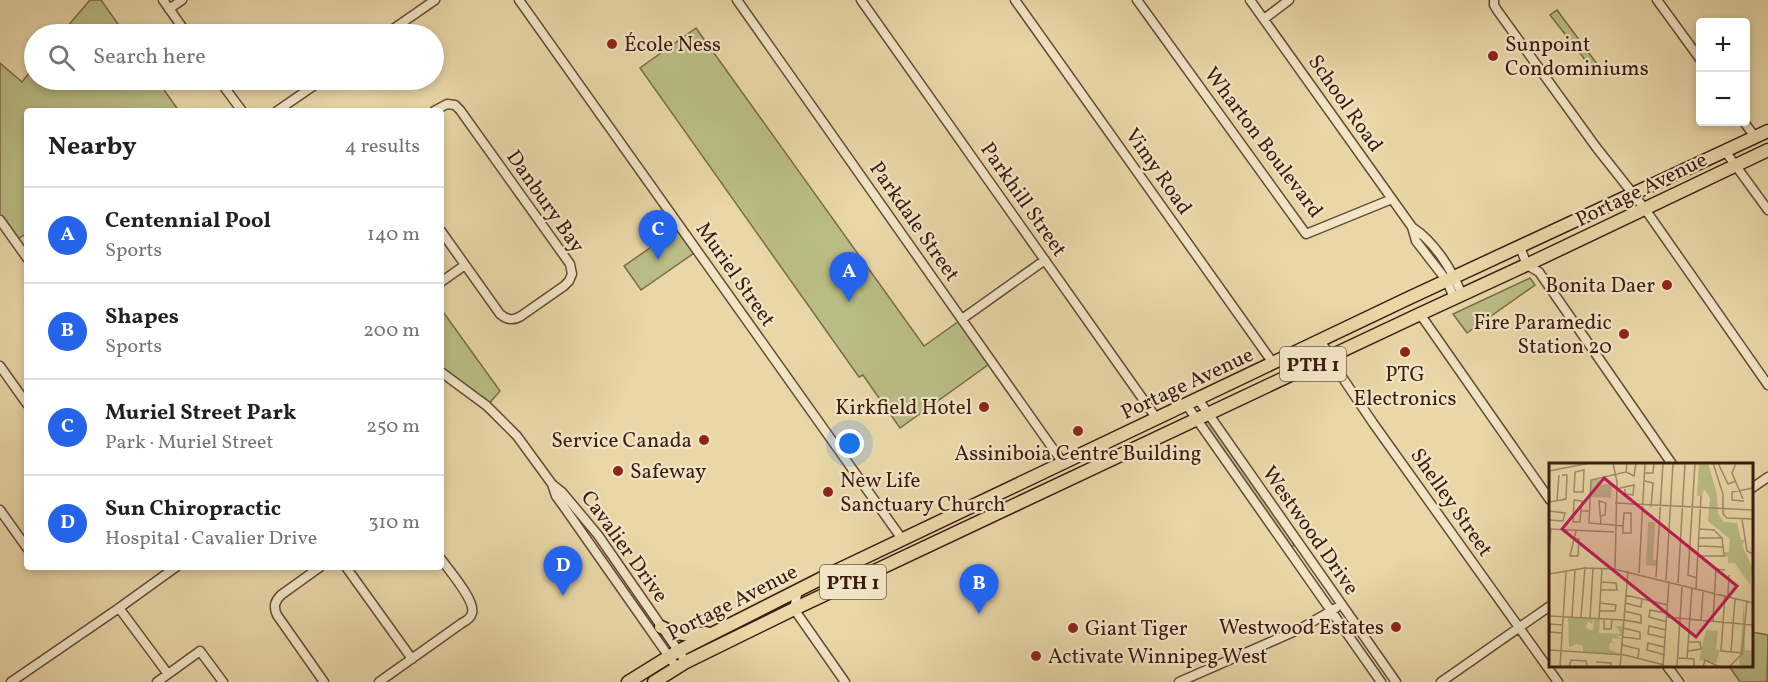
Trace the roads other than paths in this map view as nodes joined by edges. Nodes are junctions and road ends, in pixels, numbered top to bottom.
1 (163, 0) edge
2 (182, 0) edge
3 (435, 0) edge
4 (519, 0) edge
5 (737, 0) edge
6 (861, 0) edge
7 (1015, 0) edge
8 (1137, 0) edge
9 (1250, 0) edge
10 (1289, 0) edge
11 (1494, 0) edge
12 (1657, 0) edge
13 (169, 9) junction
14 (1264, 19) junction
15 (180, 24) edge
16 (400, 24) edge
17 (1696, 52) edge
18 (226, 90) edge
19 (307, 90) edge
20 (240, 108) edge
21 (281, 108) edge
22 (440, 108) edge
23 (1747, 126) edge
24 (1768, 131) edge
25 (1755, 137) junction
26 (1768, 150) edge
27 (1725, 151) junction
28 (1736, 165) junction
29 (1633, 194) junction
30 (1392, 199) junction
31 (1645, 209) junction
32 (1768, 210) edge
33 (0, 220) edge
34 (444, 235) edge
35 (1525, 245) junction
36 (24, 254) edge
37 (1045, 260) junction
38 (465, 265) junction
39 (1535, 266) junction
40 (1451, 279) junction
41 (444, 280) edge
42 (1458, 296) junction
43 (1420, 314) junction
44 (962, 319) junction
45 (1320, 341) junction
46 (1331, 356) junction
47 (1273, 363) junction
48 (0, 366) edge
49 (444, 374) edge
50 (1768, 385) edge
51 (24, 401) edge
52 (1192, 402) junction
53 (1202, 417) junction
54 (1157, 419) junction
55 (1063, 463) junction
56 (1671, 463) edge
57 (1768, 477) edge
58 (552, 484) junction
59 (1753, 487) edge
60 (1549, 497) edge
61 (0, 510) edge
62 (902, 539) junction
63 (24, 544) edge
64 (444, 563) edge
65 (172, 570) edge
66 (316, 570) edge
67 (348, 570) edge
68 (792, 592) junction
69 (1342, 605) junction
70 (1549, 607) edge
71 (119, 608) junction
72 (794, 609) junction
73 (1331, 610) junction
74 (776, 618) junction
75 (661, 627) junction
76 (1519, 627) junction
77 (716, 631) junction
78 (673, 653) junction
79 (412, 659) junction
80 (681, 665) junction
81 (1668, 667) edge
82 (168, 674) junction
83 (1378, 681) edge
84 (11, 682) edge
85 (157, 682) edge
86 (223, 682) edge
87 (324, 682) edge
88 (379, 682) edge
89 (628, 682) edge
90 (654, 682) edge
91 (845, 682) edge
92 (1179, 682) edge
93 (1395, 682) edge
94 (1441, 682) edge
95 (1558, 682) edge
96 (1679, 682) edge

1 - 13 street
2 - 13 street
3 - 16 street
4 - 62 street, Muriel Street
5 - 44 street, Parkdale Street
6 - 37 street, Parkhill Street
7 - 47 street, Vimy Road
8 - 30 street, Wharton Boulevard
9 - 14 street, School Road
10 - 14 street
11 - 29 street
12 - 17 street
13 - 15 street
14 - 30 street, School Road
18 - 20 street
19 - 21 street
22 - 38 street, Danbury Bay
23 - 25 street
24 - 25 highway, Portage Avenue / PTH 1
25 - 27 highway, Portage Avenue / PTH 1
26 - 28 highway, Portage Avenue / PTH 1
27 - 28 street
27 - 29 highway, Portage Avenue / PTH 1
28 - 31 highway, Portage Avenue / PTH 1
28 - 32 street
29 - 31 street
29 - 35 highway, Portage Avenue / PTH 1
30 - 40 street, School Road
31 - 39 highway, Portage Avenue / PTH 1
31 - 50 street
33 - 36 street
34 - 38 street, Danbury Bay
35 - 39 street
35 - 40 highway, Portage Avenue / PTH 1
37 - 44 street
37 - 54 street, Parkhill Street
38 - 41 street
39 - 42 highway, Portage Avenue / PTH 1
39 - 56 street
40 - 42 street, School Road
40 - 45 highway, Portage Avenue / PTH 1
42 - 43 highway, Portage Avenue / PTH 1
43 - 46 highway, Portage Avenue / PTH 1
43 - 60 street
44 - 55 street, Parkdale Street
45 - 46 street, Shelley Street
45 - 47 highway, Portage Avenue / PTH 1
46 - 53 highway, Portage Avenue / PTH 1
46 - 76 street, Shelley Street
47 - 52 highway, Portage Avenue / PTH 1
48 - 51 street
49 - 58 street, Cavalier Drive
52 - 53 street, Westwood Drive
52 - 54 highway, Portage Avenue / PTH 1
53 - 69 street, Westwood Drive
53 - 72 highway, Portage Avenue / PTH 1
53 - 73 street, Westwood Drive
54 - 55 highway, Portage Avenue / PTH 1
55 - 62 highway, Portage Avenue / PTH 1
57 - 59 street
58 - 75 street, Cavalier Drive
58 - 78 street, Cavalier Drive
61 - 63 street
62 - 68 highway, Portage Avenue / PTH 1
64 - 79 street
65 - 71 street
66 - 87 street
67 - 79 street
68 - 72 street
68 - 74 highway
68 - 77 highway, Portage Avenue / PTH 1
69 - 73 street
69 - 93 street, Westwood Drive
70 - 76 street
71 - 82 street
71 - 84 street
72 - 74 highway, Portage Avenue / PTH 1
72 - 91 street
73 - 83 street, Westwood Drive
73 - 92 street
74 - 80 highway, Portage Avenue / PTH 1
75 - 77 highway
75 - 78 street, Cavalier Drive
76 - 94 street
76 - 95 street, Shelley Street
77 - 78 highway, Portage Avenue / PTH 1
78 - 80 street, Cavalier Drive
78 - 89 highway, Portage Avenue / PTH 1
79 - 88 street
80 - 90 highway, Portage Avenue / PTH 1
81 - 96 street
82 - 85 street
82 - 86 street

